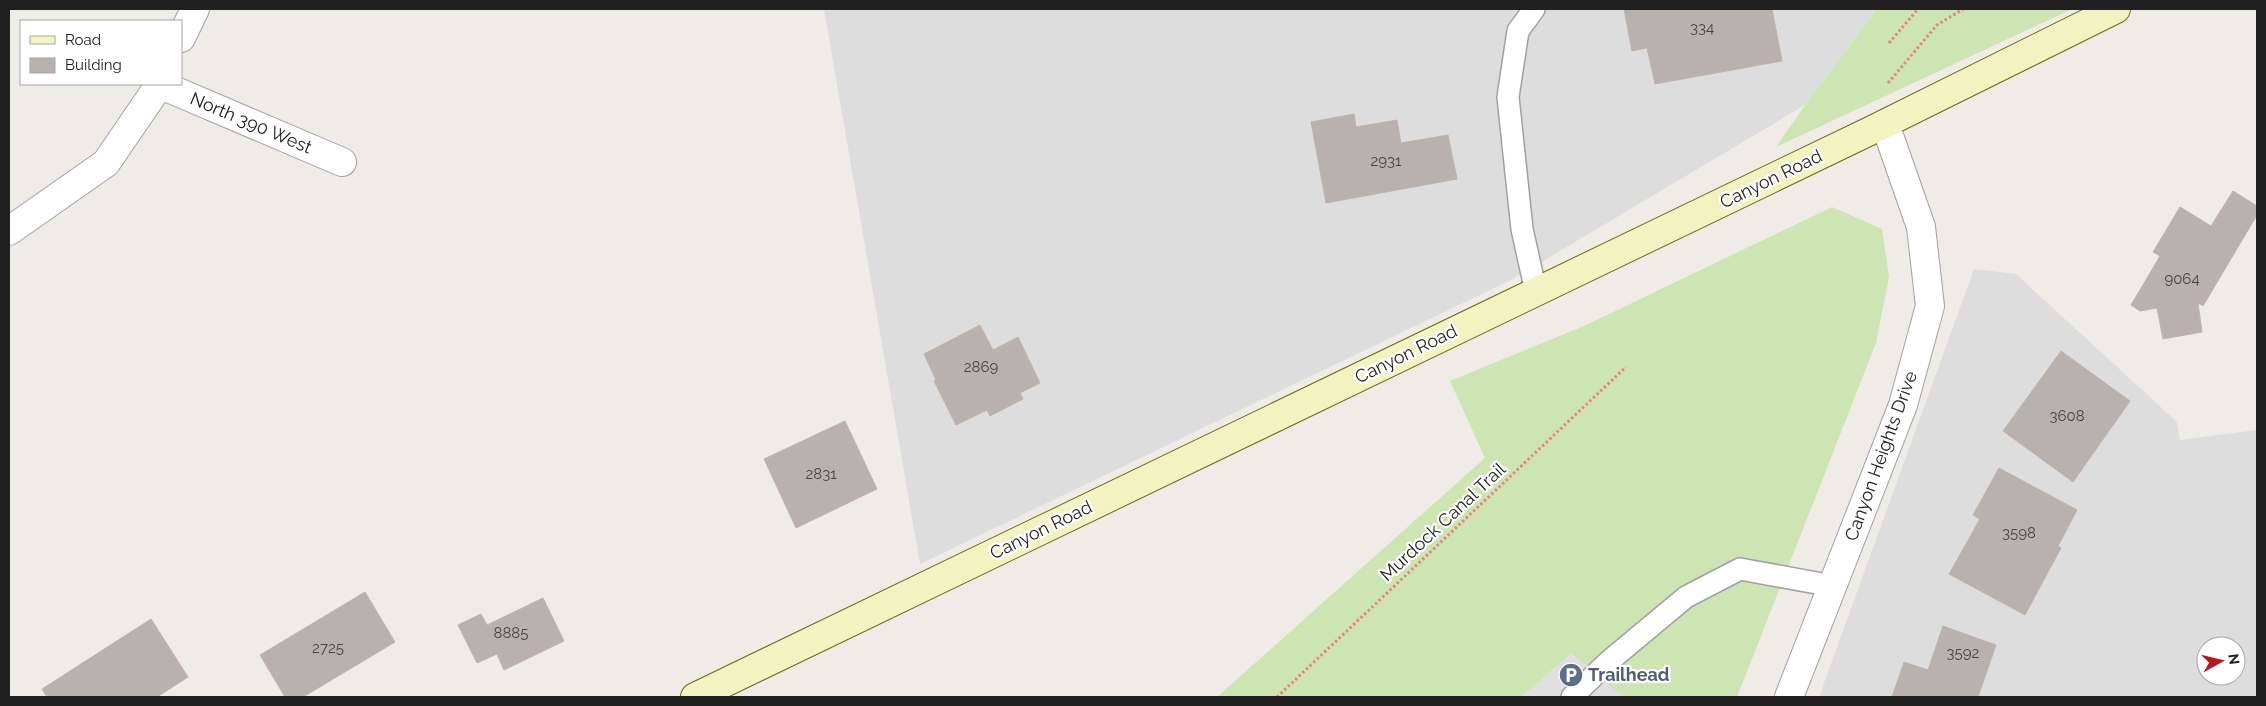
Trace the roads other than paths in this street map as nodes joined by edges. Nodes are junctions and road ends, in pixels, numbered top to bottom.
1 (195, 9) edge
2 (1534, 9) edge
3 (2116, 9) edge
4 (182, 36) edge
5 (159, 85) edge
6 (162, 85) edge
7 (1884, 124) junction
8 (342, 162) dead end
9 (9, 231) edge
10 (1536, 292) junction
11 (1833, 586) junction
12 (695, 697) edge
13 (1572, 697) edge
14 (1789, 697) edge

1 - 4 street
2 - 10 lane
3 - 7 main road, Canyon Road
5 - 9 street
6 - 8 street, North 390 West
7 - 10 main road, Canyon Road
7 - 11 street, Canyon Heights Drive
10 - 12 main road, Canyon Road
11 - 13 lane
11 - 14 street, Canyon Heights Drive

